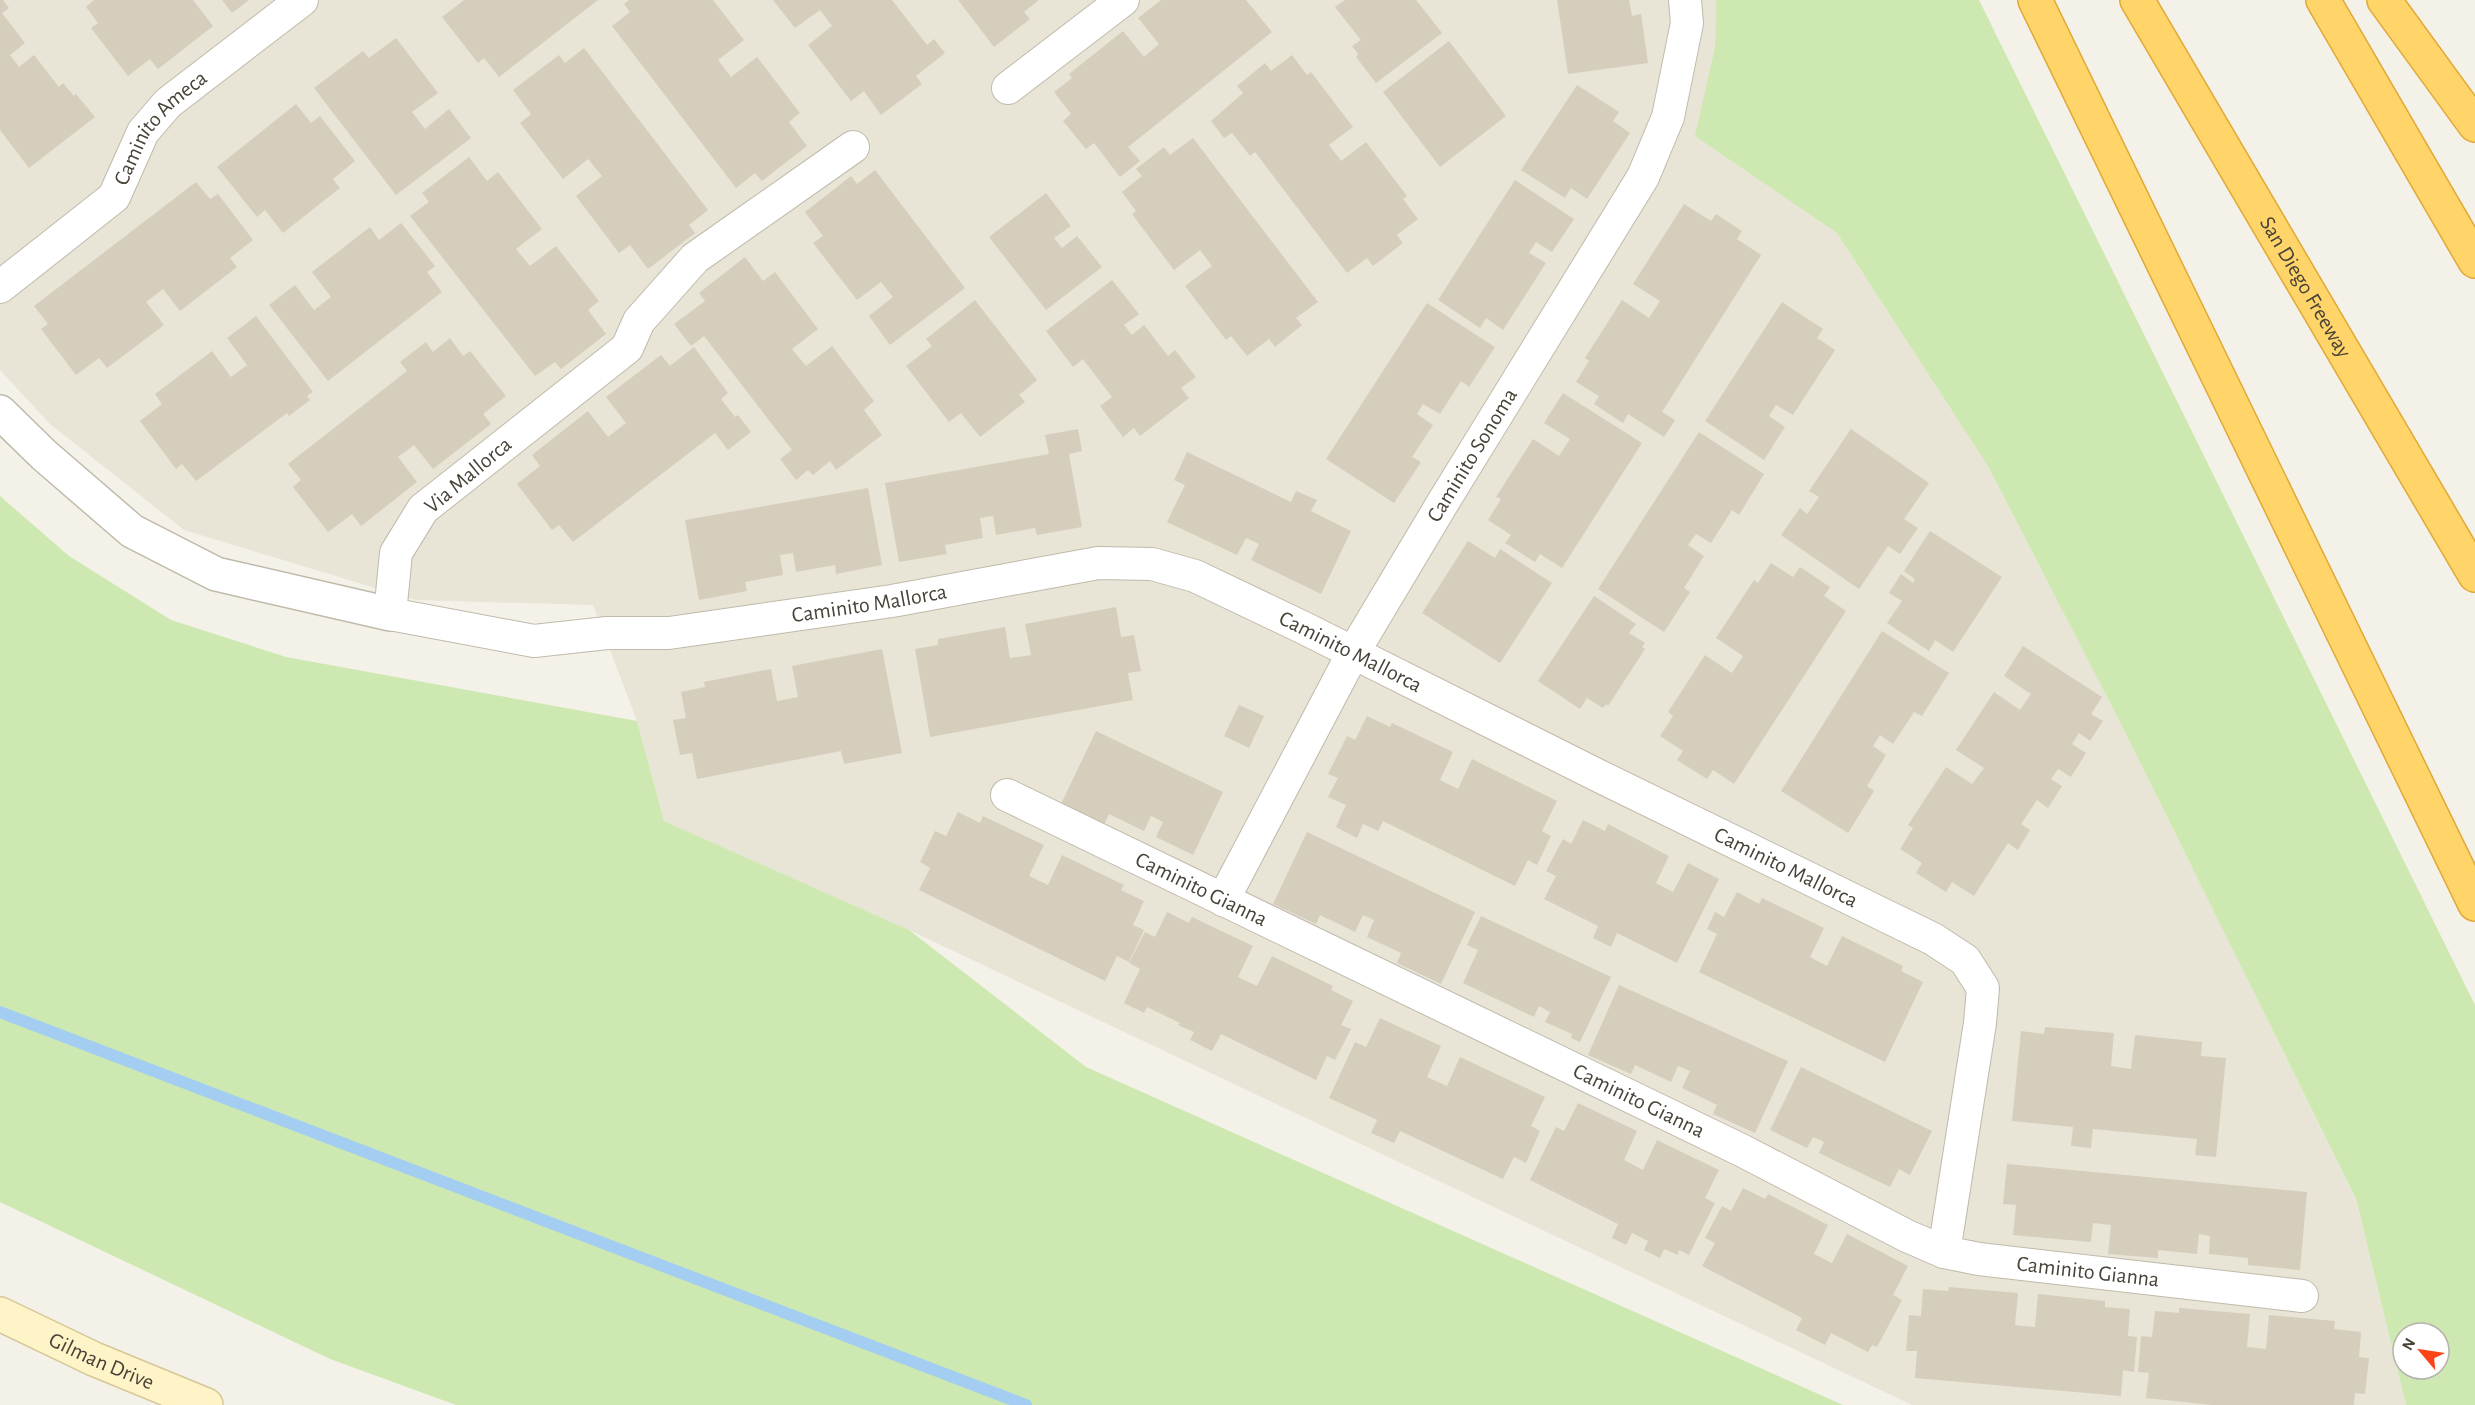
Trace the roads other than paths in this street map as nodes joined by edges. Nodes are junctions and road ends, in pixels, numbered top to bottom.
1 (302, 0) edge
2 (1123, 0) edge
3 (1686, 0) edge
4 (2035, 0) edge
5 (2137, 0) edge
6 (2323, 0) edge
7 (2385, 0) edge
8 (1008, 88) dead end
9 (2475, 125) edge
10 (853, 147) dead end
11 (2475, 261) edge
12 (0, 287) edge
13 (0, 412) edge
14 (2475, 575) edge
15 (390, 614) junction
16 (1353, 653) junction
17 (1007, 795) dead end
18 (1222, 900) junction
19 (2475, 904) edge
20 (1944, 1252) junction
21 (2302, 1296) dead end
22 (0, 1314) edge
23 (206, 1405) edge

1 - 12 street, Caminito Ameca
2 - 8 street
3 - 16 street, Caminito Sonoma
4 - 19 highway
5 - 14 highway, San Diego Freeway
6 - 11 highway
7 - 9 highway
10 - 15 street, Via Mallorca
13 - 15 street
15 - 16 street, Caminito Mallorca
16 - 18 street, Caminito Sonoma
16 - 20 street, Caminito Mallorca
17 - 18 street, Caminito Gianna
18 - 20 street, Caminito Gianna
20 - 21 street, Caminito Gianna
22 - 23 main road, Gilman Drive

